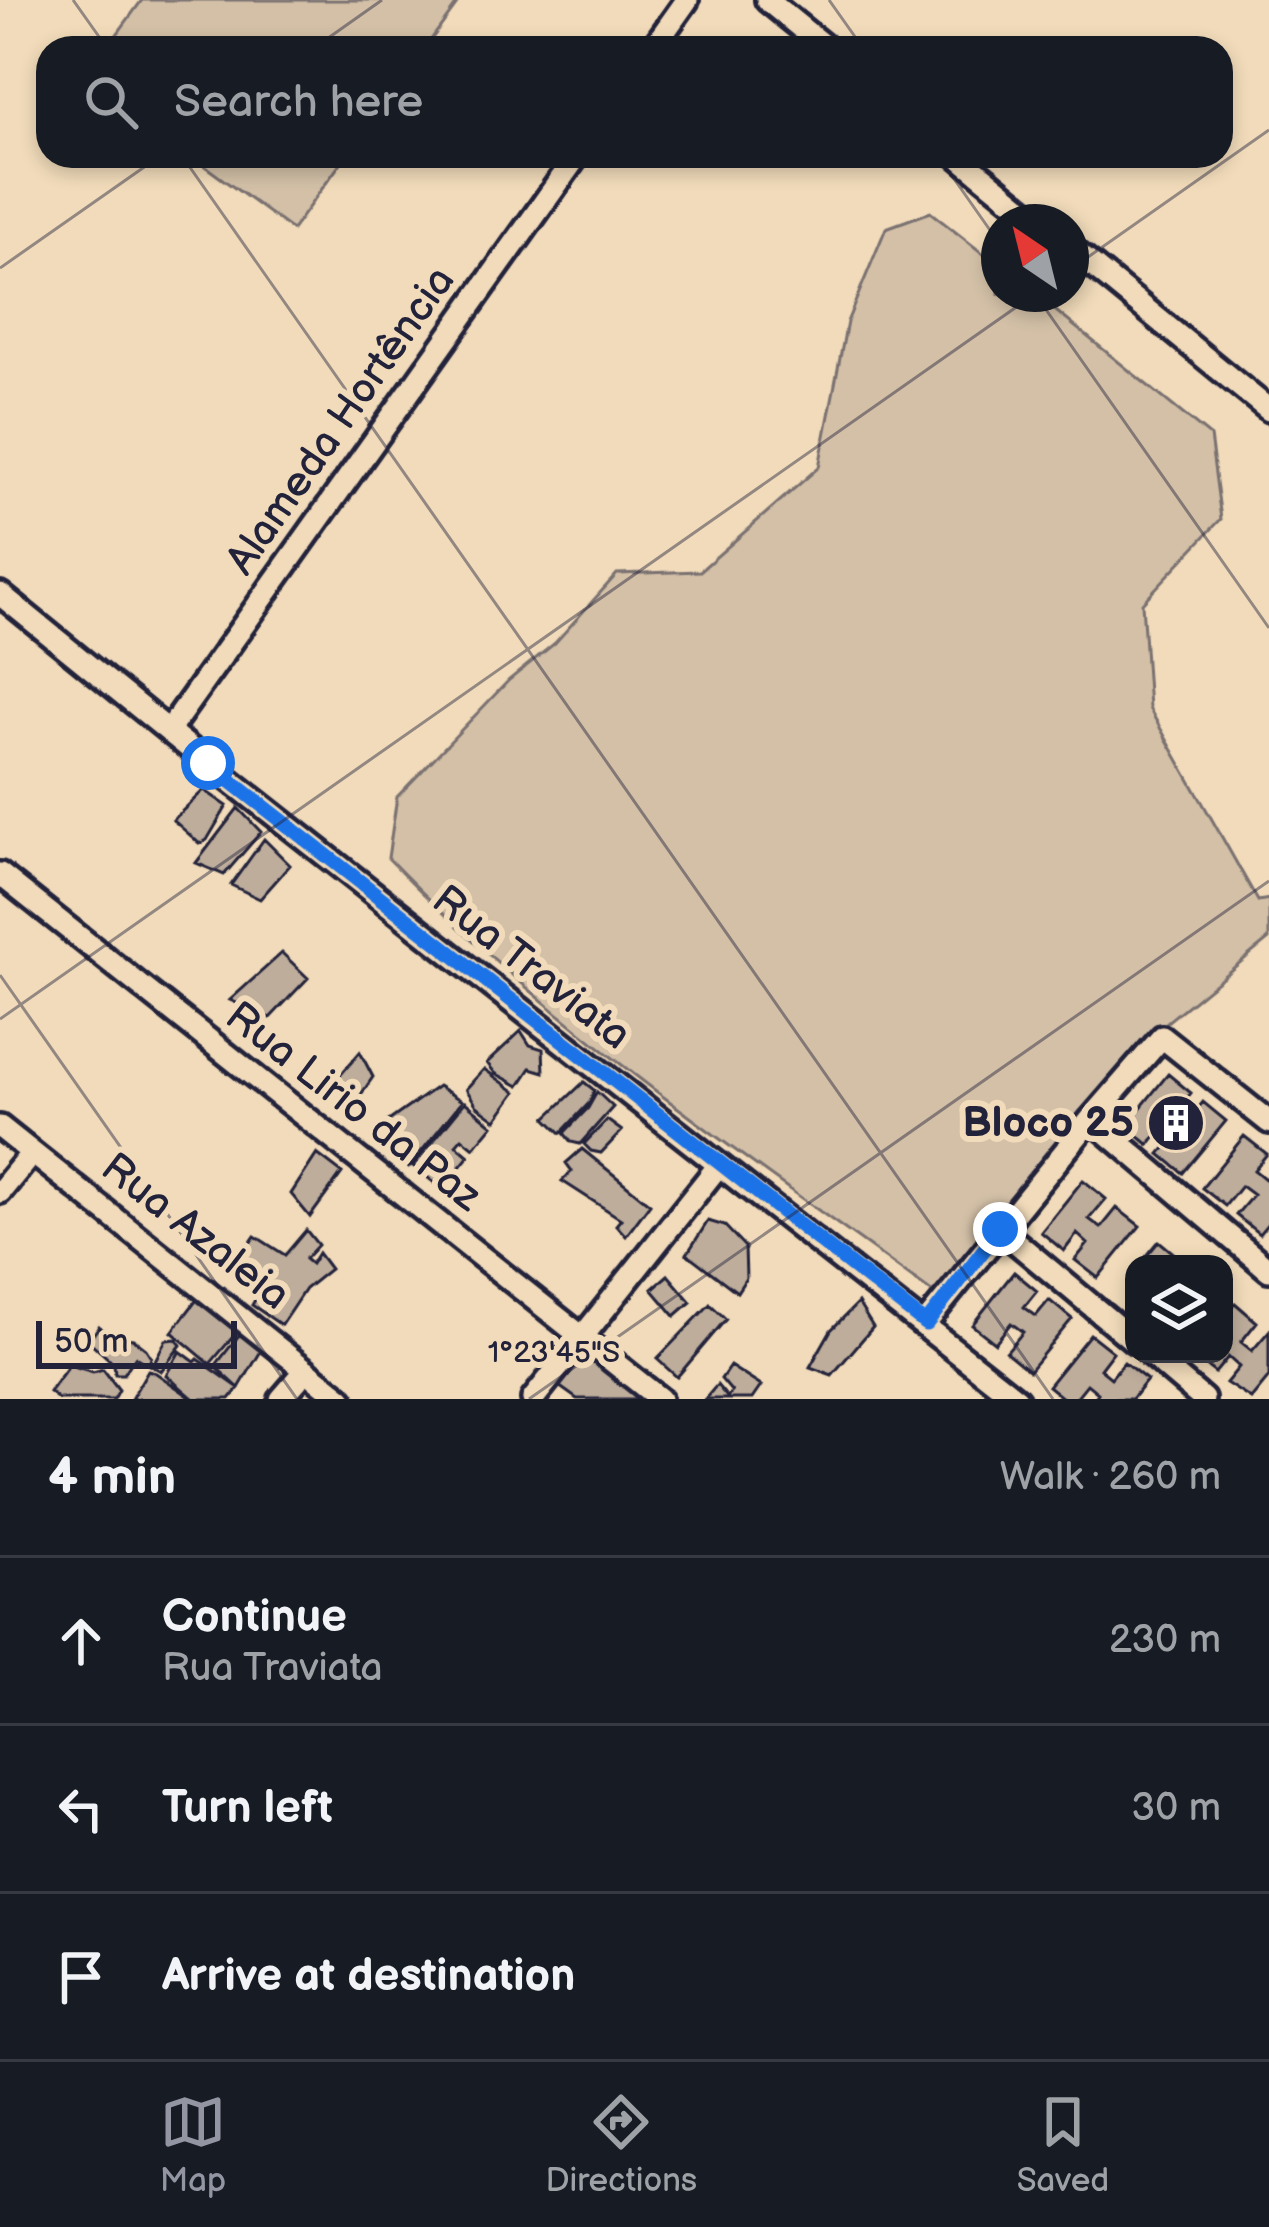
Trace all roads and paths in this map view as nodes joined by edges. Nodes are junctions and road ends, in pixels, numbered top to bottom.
1 (687, 0) edge
2 (767, 0) edge
3 (662, 36) edge
4 (811, 36) edge
5 (568, 168) edge
6 (973, 168) edge
7 (1017, 204) edge
8 (1089, 263) edge
9 (1269, 410) edge
10 (0, 594) edge
11 (169, 730) junction
12 (0, 874) edge
13 (1090, 1119) junction
14 (1269, 1122) edge
15 (0, 1127) edge
16 (32, 1153) junction
17 (719, 1165) junction
18 (0, 1192) edge
19 (1000, 1229) junction
20 (1269, 1270) edge
21 (926, 1324) junction
22 (1125, 1333) edge
23 (580, 1336) junction
24 (1161, 1363) edge
25 (306, 1370) junction
26 (281, 1399) edge
27 (342, 1399) edge
28 (533, 1399) edge
29 (660, 1399) edge
30 (1017, 1399) edge
31 (1204, 1399) edge

1 - 3 street
2 - 4 street
5 - 11 street, Alameda Hortência
6 - 7 street
8 - 9 street
10 - 11 street, Rua Traviata
11 - 17 street, Rua Traviata
12 - 23 street, Rua Lirio da Paz
13 - 14 street
13 - 19 street
13 - 20 street
15 - 16 street, Rua Azaleia
16 - 18 street
16 - 25 street, Rua Azaleia
17 - 21 street, Rua Traviata
17 - 23 street
19 - 21 street
19 - 22 street
21 - 30 street, Rua Traviata
23 - 28 street
23 - 29 street, Rua Lirio da Paz
24 - 31 street
25 - 26 street
25 - 27 street, Rua Azaleia

